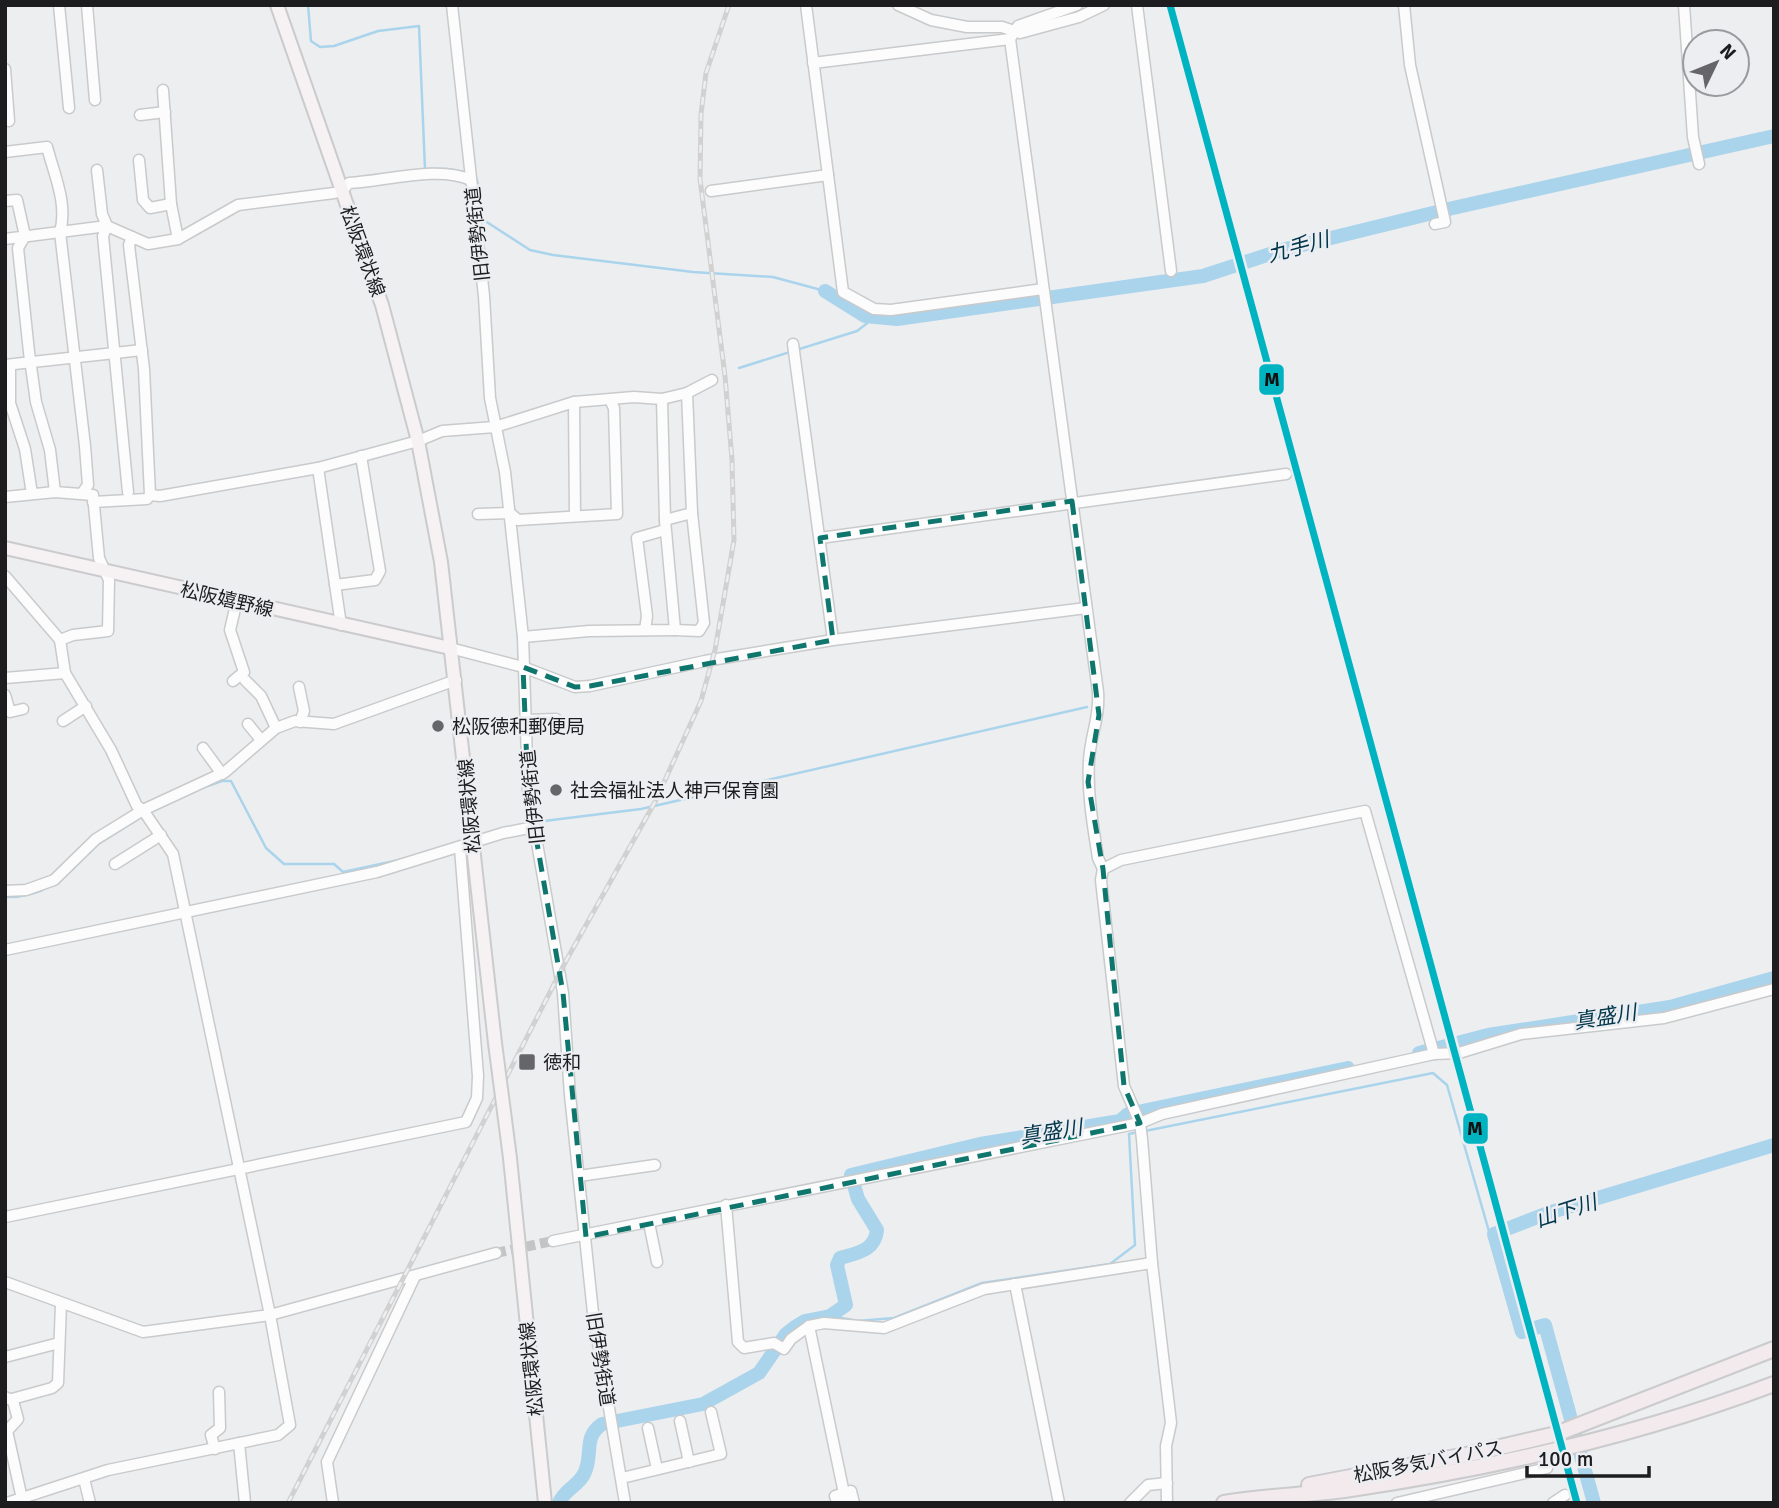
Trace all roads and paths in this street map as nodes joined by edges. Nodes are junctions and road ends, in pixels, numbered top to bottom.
1 (59, 5) edge
2 (87, 5) edge
3 (278, 5) edge
4 (452, 5) edge
5 (806, 5) edge
6 (898, 5) edge
7 (1077, 5) edge
8 (1104, 5) edge
9 (1138, 5) edge
10 (1404, 5) edge
11 (1685, 5) edge
12 (1060, 7) edge
13 (1011, 35) junction
14 (813, 63) junction
15 (5, 69) edge
16 (163, 90) dead end
17 (95, 100) dead end
18 (69, 108) dead end
19 (164, 112) junction
20 (140, 115) dead end
21 (9, 121) dead end
22 (5, 152) edge
23 (139, 160) dead end
24 (1699, 164) dead end
25 (97, 170) dead end
26 (828, 175) junction
27 (471, 180) junction
28 (342, 191) junction
29 (711, 191) dead end
30 (5, 201) edge
31 (171, 204) junction
32 (1435, 224) dead end
33 (107, 226) junction
34 (60, 232) junction
35 (25, 236) junction
36 (132, 237) junction
37 (5, 239) edge
38 (178, 239) junction
39 (1171, 271) dead end
40 (1043, 289) junction
41 (793, 344) dead end
42 (142, 350) junction
43 (115, 352) junction
44 (73, 357) junction
45 (32, 361) junction
46 (8, 365) edge
47 (712, 380) dead end
48 (687, 393) junction
49 (662, 399) junction
50 (610, 400) junction
51 (574, 402) junction
52 (495, 427) junction
53 (418, 441) junction
54 (362, 456) junction
55 (318, 468) junction
56 (1286, 474) dead end
57 (55, 492) junction
58 (83, 492) junction
59 (128, 492) dead end
60 (32, 495) junction
61 (150, 495) junction
62 (5, 497) edge
63 (1072, 501) junction
64 (93, 502) junction
65 (510, 513) junction
66 (692, 513) junction
67 (478, 515) dead end
68 (575, 516) junction
69 (665, 525) junction
70 (820, 538) junction
71 (5, 548) edge
72 (105, 570) junction
73 (5, 576) edge
74 (335, 585) junction
75 (236, 600) junction
76 (1086, 608) junction
77 (341, 625) junction
78 (645, 630) junction
79 (676, 630) junction
80 (523, 637) junction
81 (60, 640) junction
82 (833, 640) junction
83 (450, 648) junction
84 (523, 667) junction
85 (65, 673) junction
86 (5, 678) edge
87 (245, 680) dead end
88 (456, 680) junction
89 (233, 681) dead end
90 (299, 687) dead end
91 (5, 695) edge
92 (86, 706) junction
93 (23, 709) dead end
94 (8, 713) edge
95 (556, 719) dead end
96 (526, 720) junction
97 (63, 721) dead end
98 (300, 722) junction
99 (248, 724) dead end
100 (276, 728) junction
101 (261, 740) junction
102 (203, 748) dead end
103 (222, 774) junction
104 (143, 810) junction
105 (534, 827) junction
106 (161, 835) junction
107 (473, 843) junction
108 (460, 849) junction
109 (116, 864) dead end
110 (1103, 869) junction
111 (5, 891) edge
112 (184, 912) junction
113 (5, 950) edge
114 (1774, 989) edge
115 (1433, 1054) junction
116 (1141, 1129) junction
117 (655, 1165) dead end
118 (238, 1167) junction
119 (579, 1176) junction
120 (726, 1205) junction
121 (5, 1217) edge
122 (649, 1223) junction
123 (586, 1237) junction
124 (553, 1241) tunnel mouth
125 (496, 1253) tunnel mouth
126 (657, 1262) dead end
127 (1152, 1263) junction
128 (415, 1276) junction
129 (5, 1282) edge
130 (1015, 1284) junction
131 (61, 1304) junction
132 (270, 1315) junction
133 (809, 1326) junction
134 (59, 1343) junction
135 (1774, 1349) edge
136 (5, 1357) edge
137 (1774, 1384) edge
138 (219, 1392) dead end
139 (8, 1398) edge
140 (711, 1412) dead end
141 (680, 1421) dead end
142 (648, 1428) dead end
143 (239, 1443) junction
144 (215, 1449) junction
145 (1466, 1461) junction
146 (689, 1462) junction
147 (1547, 1468) dead end
148 (657, 1469) junction
149 (622, 1478) junction
150 (84, 1479) junction
151 (1167, 1483) junction
152 (1564, 1495) dead end
153 (845, 1498) edge
154 (1438, 1498) edge
155 (23, 1499) junction
156 (1230, 1502) edge
157 (7, 1503) edge
158 (90, 1503) edge
159 (245, 1503) edge
160 (333, 1503) edge
161 (545, 1503) edge
162 (625, 1503) edge
163 (837, 1503) edge
164 (854, 1503) edge
165 (1059, 1503) edge
166 (1130, 1503) edge
167 (1167, 1503) edge
168 (1397, 1503) edge
169 (1553, 1503) edge

1 - 18 street
2 - 17 street
3 - 28 main road, 松阪環状線
4 - 27 street, 旧伊勢街道
5 - 14 street
6 - 13 street
7 - 12 street
8 - 13 street
9 - 39 street
10 - 32 street
11 - 24 street
12 - 13 street
13 - 14 street
13 - 40 street
14 - 26 street
15 - 21 street
16 - 19 street
19 - 20 street
19 - 31 street
22 - 34 street
23 - 31 street
25 - 33 street
26 - 29 street
26 - 40 street
27 - 28 street
27 - 52 street, 旧伊勢街道
28 - 38 street
28 - 53 main road, 松阪環状線
30 - 35 street
31 - 38 street
33 - 34 street
33 - 36 street
33 - 43 street
34 - 35 street
34 - 44 street
35 - 37 street
35 - 45 street
36 - 38 street
36 - 42 street
40 - 63 street
41 - 70 street
42 - 43 street
42 - 61 street
43 - 44 street
43 - 59 street
44 - 45 street
44 - 58 street
45 - 46 street
45 - 57 street
46 - 60 street
47 - 48 street
48 - 49 street
48 - 66 street
49 - 50 street
49 - 69 street
50 - 51 street
50 - 68 street
51 - 52 street
51 - 68 street
52 - 53 street
52 - 65 street, 旧伊勢街道
53 - 54 street
53 - 83 main road, 松阪環状線
54 - 55 street
54 - 74 street
55 - 61 street
55 - 74 street
56 - 63 street
57 - 58 street
57 - 60 street
58 - 64 street
60 - 62 street
61 - 64 street
63 - 70 street
63 - 76 street
64 - 72 street
65 - 67 street
65 - 68 street
65 - 80 street, 旧伊勢街道
66 - 69 street
66 - 79 street
69 - 78 street
69 - 79 street
70 - 82 street
71 - 72 main road, 松阪嬉野線
72 - 75 main road, 松阪嬉野線
72 - 81 street
73 - 81 street
74 - 77 street
75 - 77 main road, 松阪嬉野線
75 - 89 street
76 - 82 street
76 - 110 street
77 - 83 main road, 松阪嬉野線
78 - 79 street
78 - 80 street
80 - 84 street, 旧伊勢街道
81 - 85 street
82 - 84 street
83 - 84 street
83 - 88 main road, 松阪環状線
84 - 96 street, 旧伊勢街道
85 - 86 street
85 - 92 street
87 - 100 street
88 - 98 street
88 - 107 main road, 松阪環状線
90 - 98 street
91 - 94 street
92 - 97 street
92 - 104 street
93 - 94 street
95 - 96 street
96 - 105 street, 旧伊勢街道
98 - 100 street
99 - 101 street
100 - 101 street
101 - 103 street
102 - 103 street
103 - 104 street
104 - 106 street
104 - 111 street
105 - 107 street
105 - 119 street, 旧伊勢街道
106 - 109 street
106 - 112 street
107 - 108 street
107 - 161 main road, 松阪環状線, bridge
108 - 112 street
108 - 118 street
110 - 115 street
110 - 116 street
112 - 113 street
112 - 118 street
114 - 115 street
115 - 116 street
116 - 120 street
116 - 127 street
117 - 119 street
118 - 121 street
118 - 132 street
119 - 123 street, 旧伊勢街道
120 - 122 street
120 - 133 street
122 - 123 street
122 - 126 street
123 - 124 street
123 - 149 street, 旧伊勢街道
125 - 128 street
127 - 130 street
127 - 151 street
128 - 132 street
128 - 160 street
129 - 131 street
130 - 133 street
130 - 165 street
131 - 132 street
131 - 134 street
132 - 143 street
133 - 153 street
134 - 136 street
134 - 139 street
135 - 145 highway, 松阪多気バイパス
137 - 145 highway, 松阪多気バイパス
138 - 144 street
139 - 155 street
140 - 146 street
141 - 146 street
142 - 148 street
143 - 144 street
143 - 159 street
144 - 150 street
145 - 156 highway, 松阪多気バイパス
146 - 148 street
147 - 154 street
148 - 149 street
149 - 162 street, 旧伊勢街道
150 - 155 street
150 - 158 street
151 - 166 street
151 - 167 street
152 - 169 street
153 - 163 street
153 - 164 street
154 - 168 street
155 - 157 street

